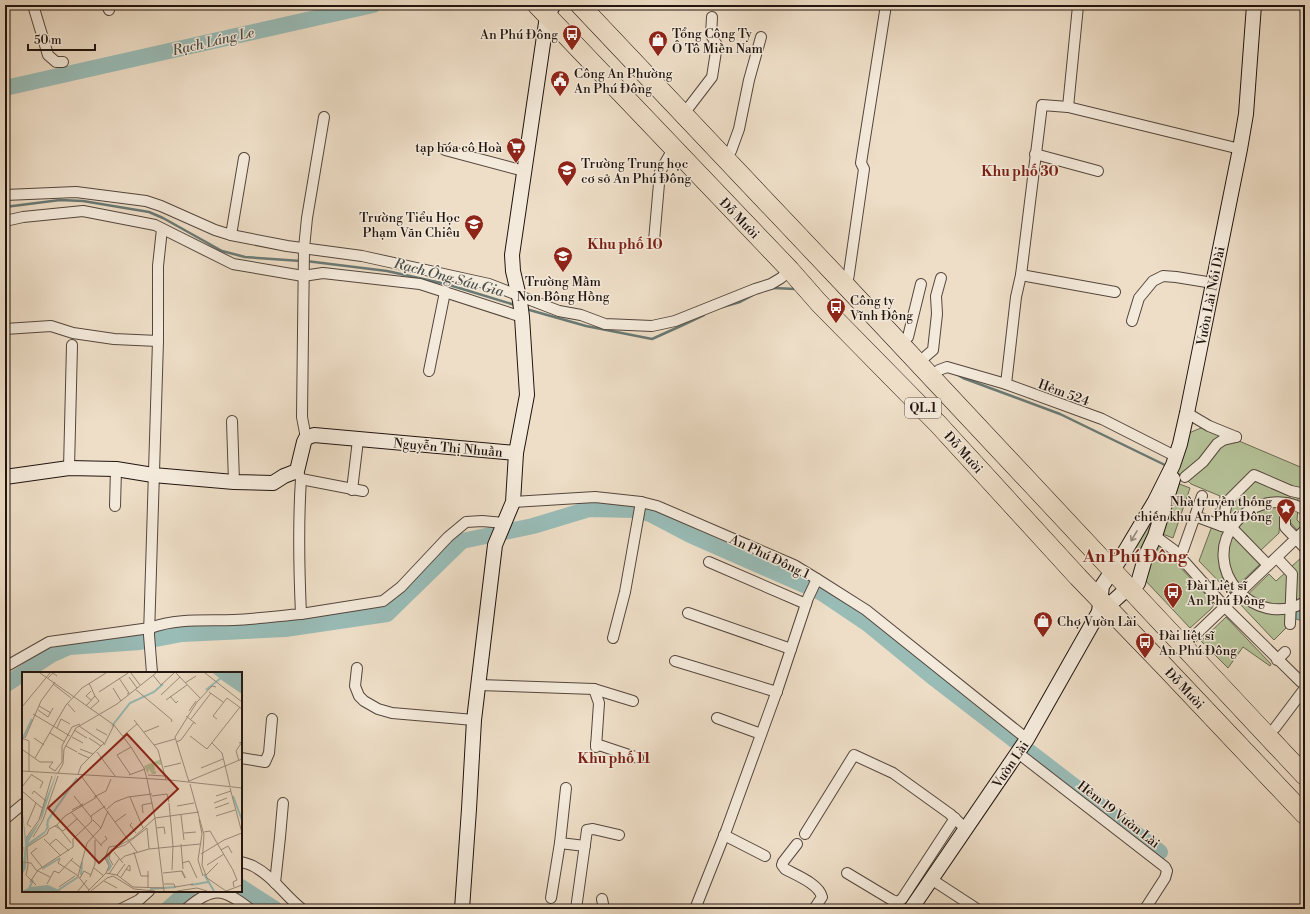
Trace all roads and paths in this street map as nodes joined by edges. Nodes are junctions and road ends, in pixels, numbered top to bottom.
1 (32, 5) edge
2 (580, 5) edge
3 (592, 5) edge
4 (886, 5) edge
5 (1254, 5) edge
6 (1078, 6) edge
7 (547, 8) edge
8 (712, 17) dead end
9 (761, 38) dead end
10 (63, 62) dead end
11 (689, 107) junction
12 (1068, 107) junction
13 (324, 117) dead end
14 (1240, 148) junction
15 (673, 149) junction
16 (445, 150) dead end
17 (731, 151) junction
18 (1035, 154) junction
19 (244, 158) dead end
20 (524, 171) junction
21 (1098, 171) dead end
22 (5, 195) edge
23 (5, 221) edge
24 (162, 229) junction
25 (232, 235) junction
26 (654, 241) dead end
27 (304, 250) junction
28 (794, 268) junction
29 (303, 274) junction
30 (1021, 275) junction
31 (941, 278) dead end
32 (848, 280) junction
33 (1213, 283) junction
34 (921, 284) dead end
35 (445, 292) junction
36 (1115, 292) dead end
37 (521, 306) junction
38 (1132, 320) dead end
39 (5, 329) edge
40 (908, 337) junction
41 (158, 341) junction
42 (72, 345) dead end
43 (926, 356) junction
44 (939, 370) junction
45 (429, 371) dead end
46 (1006, 384) junction
47 (1187, 413) junction
48 (232, 421) dead end
49 (306, 438) junction
50 (358, 440) junction
51 (516, 453) junction
52 (1174, 460) junction
53 (69, 468) junction
54 (116, 469) junction
55 (153, 475) junction
56 (299, 475) junction
57 (5, 477) edge
58 (1185, 477) dead end
59 (234, 482) junction
60 (352, 490) junction
61 (363, 491) dead end
62 (1305, 494) edge
63 (1202, 496) dead end
64 (513, 502) junction
65 (1285, 503) junction
66 (641, 505) junction
67 (115, 506) dead end
68 (1305, 510) edge
69 (1196, 516) junction
70 (1222, 525) junction
71 (501, 530) junction
72 (1305, 530) edge
73 (1155, 536) junction
74 (1296, 539) junction
75 (1305, 548) edge
76 (1178, 556) junction
77 (1277, 558) junction
78 (709, 562) dead end
79 (1268, 565) junction
80 (815, 582) junction
81 (1113, 590) junction
82 (1239, 593) junction
83 (807, 601) junction
84 (1305, 602) edge
85 (1225, 607) junction
86 (1291, 608) junction
87 (688, 613) dead end
88 (301, 614) junction
89 (1290, 624) dead end
90 (150, 632) junction
91 (613, 638) dead end
92 (1191, 639) junction
93 (791, 648) junction
94 (1285, 652) dead end
95 (1277, 660) junction
96 (675, 661) dead end
97 (5, 667) edge
98 (357, 668) dead end
99 (152, 672) edge
100 (1303, 685) edge
101 (478, 686) junction
102 (594, 689) junction
103 (777, 692) junction
104 (633, 701) dead end
105 (717, 718) dead end
106 (272, 719) dead end
107 (474, 720) junction
108 (1275, 728) junction
109 (761, 734) junction
110 (1022, 746) junction
111 (242, 758) edge
112 (638, 758) dead end
113 (1305, 759) edge
114 (1305, 776) edge
115 (566, 788) dead end
116 (1305, 799) edge
117 (283, 802) dead end
118 (22, 805) edge
119 (1305, 815) edge
120 (955, 818) junction
121 (5, 819) edge
122 (966, 829) junction
123 (619, 834) dead end
124 (805, 834) dead end
125 (724, 835) junction
126 (560, 843) junction
127 (797, 844) dead end
128 (585, 846) junction
129 (765, 856) dead end
130 (242, 862) edge
131 (847, 873) dead end
132 (931, 879) junction
133 (274, 883) junction
134 (148, 892) edge
135 (552, 898) dead end
136 (121, 909) edge
137 (186, 909) edge
138 (250, 909) edge
139 (302, 909) edge
140 (462, 909) edge
141 (576, 909) edge
142 (694, 909) edge
143 (814, 909) edge
144 (912, 909) edge
145 (977, 909) edge
146 (1145, 909) edge

1 - 10 street
2 - 32 highway, Đỗ Mười / QL.1
3 - 11 highway, Đỗ Mười / QL.1
4 - 32 street
5 - 14 street, Vườn Lài Nối Dài
6 - 12 street
7 - 15 highway, Đỗ Mười / QL.1
7 - 20 street, Nguyễn Thị Nhuần
7 - 28 highway, Đỗ Mười / QL.1
8 - 11 street
9 - 17 street
11 - 17 highway, Đỗ Mười / QL.1
12 - 14 street
12 - 18 street
13 - 27 street
14 - 33 street, Vườn Lài Nối Dài
15 - 26 street
15 - 28 highway, Đỗ Mười / QL.1
16 - 20 street
17 - 32 highway, Đỗ Mười / QL.1
18 - 21 street
18 - 30 street
19 - 25 street
20 - 37 street, Nguyễn Thị Nhuần
22 - 25 street
23 - 24 street
24 - 29 street
24 - 41 street
25 - 27 street
27 - 29 street
27 - 37 street
28 - 37 street
28 - 81 highway, Đỗ Mười / QL.1
29 - 35 street
29 - 49 street
30 - 36 street
30 - 46 street
31 - 43 street
32 - 40 highway, Đỗ Mười / QL.1
32 - 81 highway, Đỗ Mười / QL.1
33 - 38 street
33 - 47 street, Vườn Lài Nối Dài
34 - 40 street
35 - 37 street
35 - 45 street
37 - 51 street, Nguyễn Thị Nhuần
39 - 41 street
40 - 43 highway, Đỗ Mười / QL.1
41 - 55 street
42 - 53 street
43 - 44 highway, Đỗ Mười / QL.1
44 - 46 street, Hẻm 524
44 - 81 highway, Đỗ Mười / QL.1
46 - 52 street, Hẻm 524
47 - 52 street, Vườn Lài Nối Dài
47 - 58 street
48 - 59 street
49 - 50 street, Nguyễn Thị Nhuần
49 - 56 street
50 - 51 street, Nguyễn Thị Nhuần
50 - 60 street
51 - 64 street
52 - 73 street, Vườn Lài
52 -> 81 street, Vườn Lài Nối Dài
53 - 54 street
53 - 57 street
54 - 55 street
54 - 67 street
55 - 59 street
55 - 90 street
56 - 59 street
56 - 60 street
56 - 88 street
60 - 61 street
62 - 70 street
63 - 69 street
64 - 66 street, An Phú Đông 1
64 - 71 street
65 - 68 street
65 - 70 street
65 - 74 street
66 - 80 street, An Phú Đông 1
66 - 91 street
69 - 70 street
69 - 76 street
70 - 79 street
70 - 82 street
71 - 88 street
71 - 101 street
72 - 74 street
73 - 76 street
73 - 81 street, Vườn Lài
74 - 75 street
74 - 77 street
76 - 85 street
77 - 79 street
77 - 86 street
78 - 83 street
79 - 82 street
80 - 83 street
80 - 110 street, An Phú Đông 1
81 - 92 highway, Đỗ Mười / QL.1
81 - 110 street, Vườn Lài
81 - 114 highway, Đỗ Mười / QL.1
81 - 116 highway, Đỗ Mười / QL.1
81 - 119 highway, Đỗ Mười / QL.1
82 - 85 street
82 - 86 street
83 - 93 street
84 - 86 street
85 - 92 street
85 - 95 street
86 - 89 street
87 - 93 street
88 - 90 street
90 - 97 street
90 - 99 street
92 - 108 highway, Đỗ Mười / QL.1
93 - 103 street
94 - 95 street
95 - 100 street
96 - 103 street
98 - 107 street
100 - 108 street
101 - 102 street
101 - 107 street
102 - 104 street
102 - 112 street
103 - 109 street
105 - 109 street
106 - 111 street
107 - 140 street
108 - 113 highway, Đỗ Mười / QL.1
109 - 125 street
110 - 122 street, Vườn Lài
110 - 146 street, Hẻm 19 Vườn Lài
115 - 126 street
117 - 133 street
118 - 121 street
120 - 122 street
120 - 124 street
120 - 131 street
122 - 132 street, Vườn Lài
123 - 128 street
125 - 129 street
125 - 142 street
126 - 128 street
126 - 135 street
127 - 143 street
128 - 141 street
130 - 133 street
132 - 144 street, Vườn Lài
132 - 145 street
133 - 139 street
134 - 136 street
137 - 138 street

